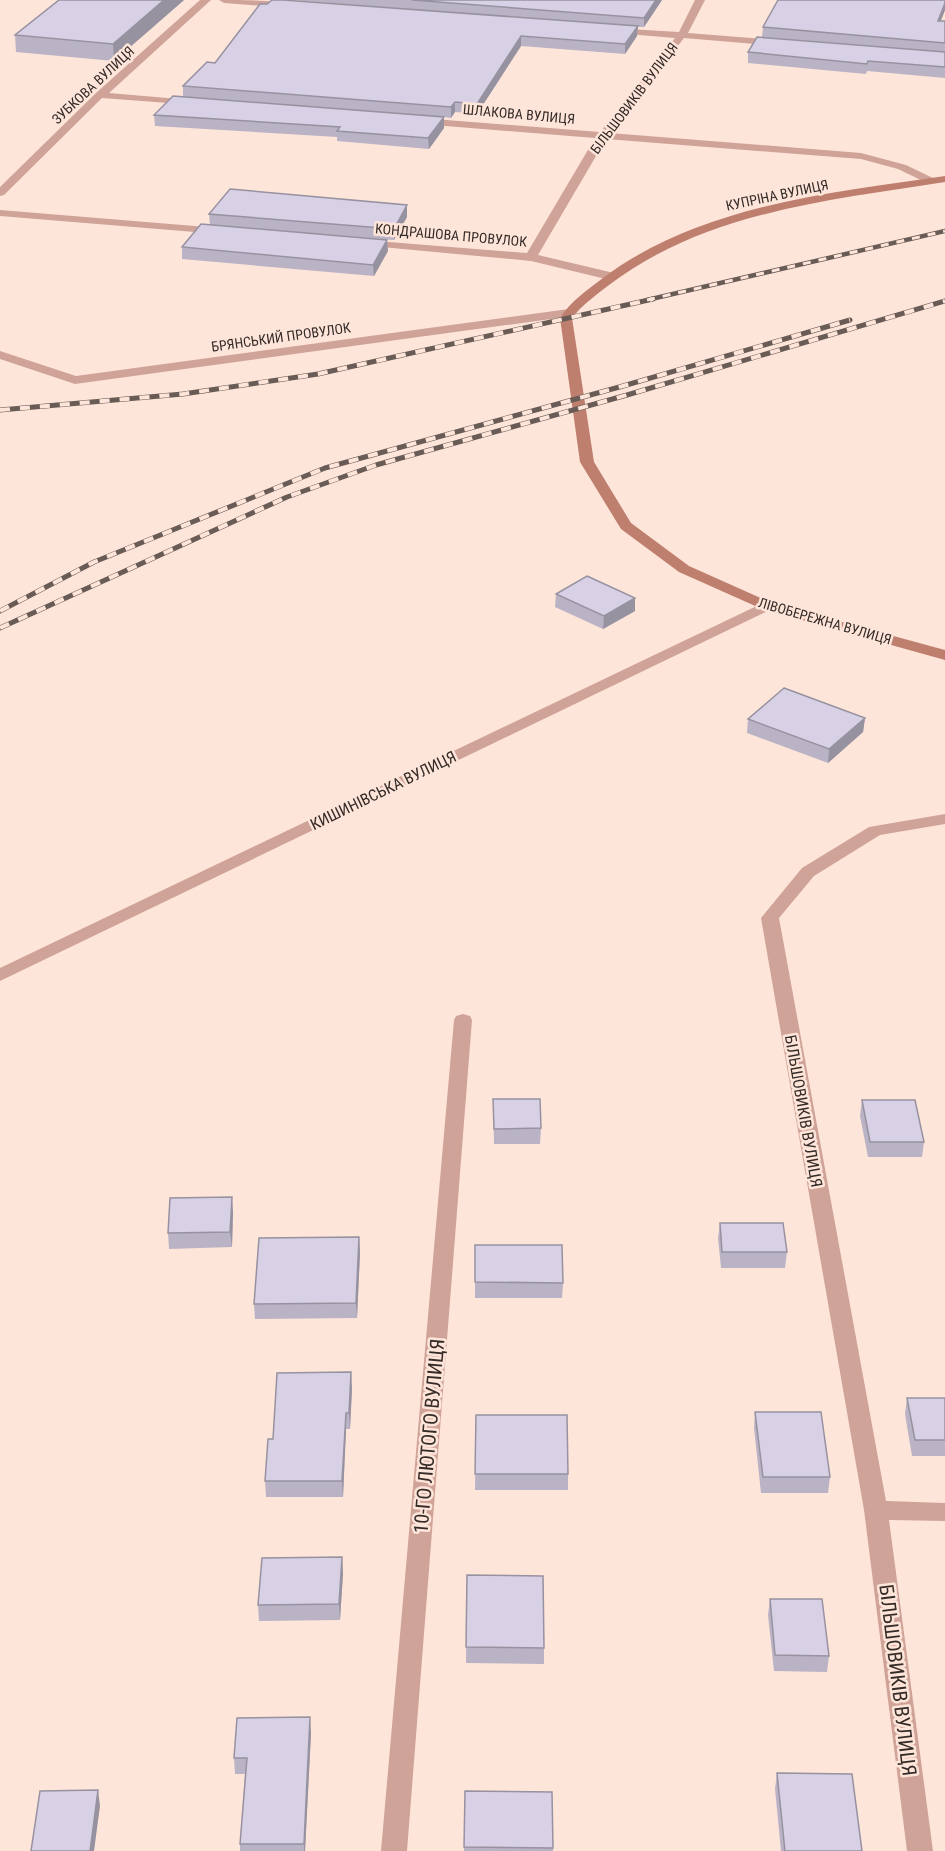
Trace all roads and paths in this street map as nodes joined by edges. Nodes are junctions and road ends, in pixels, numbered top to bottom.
1 (206, 0) edge
2 (224, 0) edge
3 (700, 0) edge
4 (306, 6) edge
5 (600, 28) edge
6 (682, 35) junction
7 (785, 44) edge
8 (100, 95) junction
9 (205, 104) edge
10 (404, 120) edge
11 (602, 136) junction
12 (945, 179) edge
13 (931, 181) junction
14 (0, 193) edge
15 (0, 213) edge
16 (236, 233) edge
17 (354, 242) edge
18 (531, 257) junction
19 (610, 276) junction
20 (569, 313) junction
21 (0, 355) edge
22 (767, 606) junction
23 (945, 655) edge
24 (945, 819) edge
25 (0, 975) edge
26 (463, 1020) dead end
27 (876, 1510) junction
28 (945, 1512) edge
29 (394, 1851) edge
30 (920, 1851) edge

1 - 8 street, ЗУБКОВА ВУЛИЦЯ
2 - 4 street
3 - 6 street, БІЛЬШОВИКІВ ВУЛИЦЯ
5 - 6 street
6 - 7 street
6 - 11 street, БІЛЬШОВИКІВ ВУЛИЦЯ
8 - 9 street
8 - 14 street, ЗУБКОВА ВУЛИЦЯ
10 - 11 street, ШЛАКОВА ВУЛИЦЯ
11 - 13 street, ШЛАКОВА ВУЛИЦЯ
11 - 18 street, БІЛЬШОВИКІВ ВУЛИЦЯ
12 - 13 main road, КУПРІНА ВУЛИЦЯ
13 - 19 main road, КУПРІНА ВУЛИЦЯ
15 - 16 street
17 - 18 street, КОНДРАШОВА ПРОВУЛОК
18 - 19 street, КОНДРАШОВА ПРОВУЛОК
19 - 20 main road, КУПРІНА ВУЛИЦЯ
20 - 21 street, БРЯНСЬКИЙ ПРОВУЛОК
20 - 22 main road, ЛІВОБЕРЕЖНА ВУЛИЦЯ
22 - 23 main road, ЛІВОБЕРЕЖНА ВУЛИЦЯ
22 - 25 street, КИШИНІВСЬКА ВУЛИЦЯ
24 - 27 street, БІЛЬШОВИКІВ ВУЛИЦЯ
26 - 29 street, 10-ГО ЛЮТОГО ВУЛИЦЯ
27 - 28 street
27 - 30 street, БІЛЬШОВИКІВ ВУЛИЦЯ

